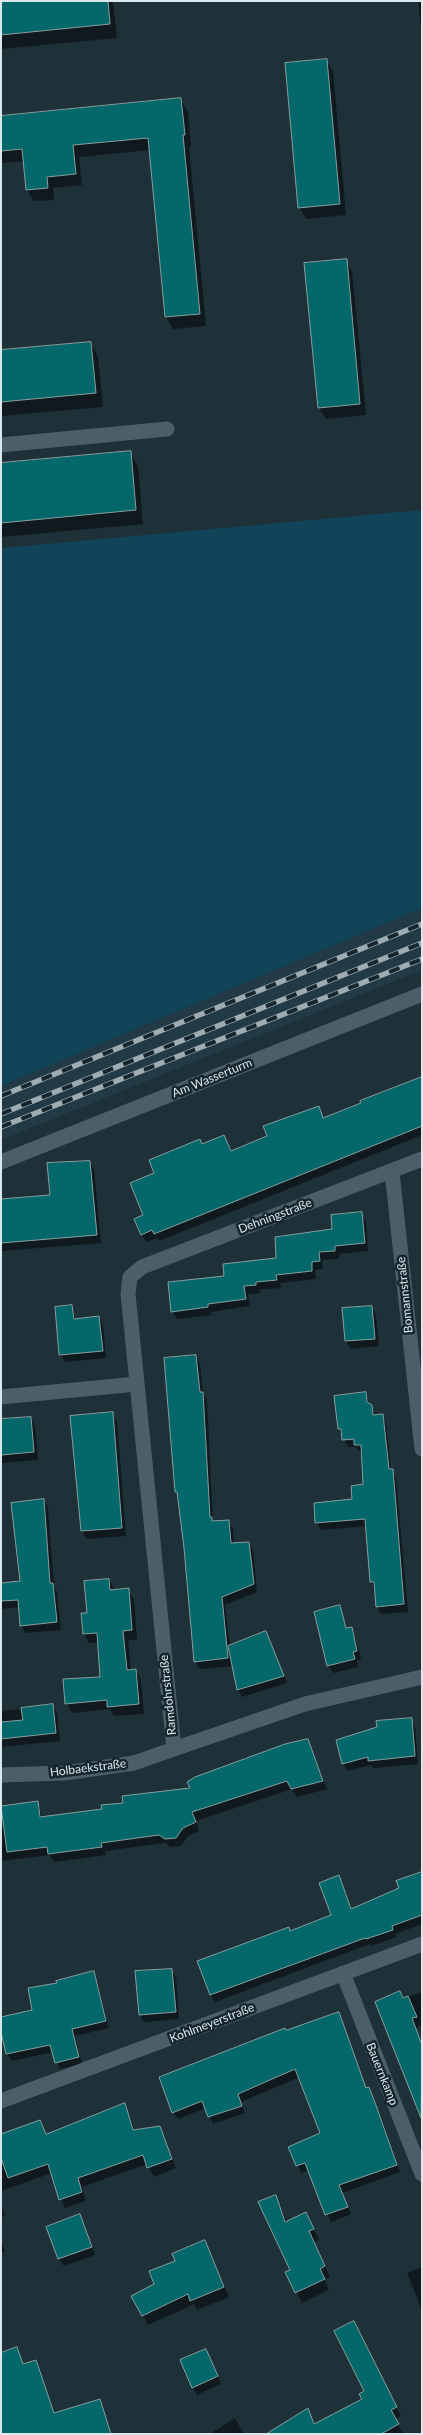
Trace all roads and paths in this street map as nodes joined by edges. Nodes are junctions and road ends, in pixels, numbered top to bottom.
1 (167, 429) dead end
2 (1, 445) edge
3 (422, 994) edge
4 (422, 1159) edge
5 (1, 1162) edge
6 (392, 1172) junction
7 (130, 1277) joint
8 (136, 1384) junction
9 (1, 1397) edge
10 (422, 1449) edge
11 (422, 1677) edge
12 (174, 1750) junction
13 (1, 1776) edge
14 (422, 1944) edge
15 (343, 1974) junction
16 (1, 2101) edge
17 (422, 2174) edge

1 - 2 street
3 - 5 street, Am Wasserturm
4 - 6 street, Dehningstraße
6 - 7 street, Dehningstraße
6 - 10 street, Bomannstraße
7 - 8 street, Ramdohrstraße
8 - 9 street
8 - 12 street, Ramdohrstraße
11 - 12 street, Ramdohrstraße
12 - 13 street, Holbaekstraße
14 - 15 street, Kohlmeyerstraße
15 - 16 street, Kohlmeyerstraße
15 - 17 street, Bauernkamp

